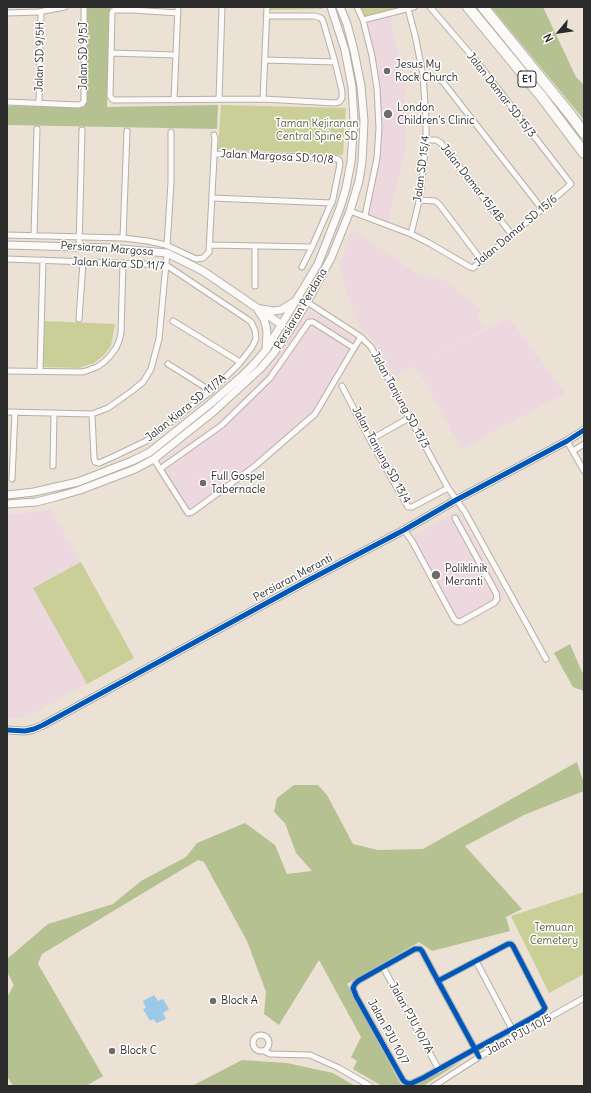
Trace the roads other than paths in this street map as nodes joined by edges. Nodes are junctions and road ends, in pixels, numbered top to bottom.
1 (65, 7) edge
2 (84, 7) edge
3 (222, 7) edge
4 (267, 7) edge
5 (331, 7) edge
6 (340, 7) edge
7 (357, 7) edge
8 (414, 7) edge
9 (468, 7) edge
10 (483, 7) edge
11 (431, 8) edge
12 (133, 9) edge
13 (408, 9) junction
14 (178, 10) edge
15 (41, 12) junction
16 (7, 13) edge
17 (267, 16) junction
18 (363, 20) junction
19 (111, 53) junction
20 (176, 55) junction
21 (265, 60) junction
22 (335, 62) junction
23 (423, 75) junction
24 (361, 86) junction
25 (352, 87) junction
26 (219, 99) junction
27 (174, 100) junction
28 (263, 100) junction
29 (7, 102) edge
30 (39, 103) junction
31 (37, 129) dead end
32 (82, 130) dead end
33 (127, 131) dead end
34 (171, 132) dead end
35 (584, 133) edge
36 (214, 135) dead end
37 (426, 140) junction
38 (584, 153) edge
39 (214, 154) junction
40 (570, 184) joint
41 (212, 198) junction
42 (419, 200) junction
43 (332, 203) junction
44 (542, 209) junction
45 (350, 211) junction
46 (365, 216) junction
47 (411, 234) junction
48 (7, 235) edge
49 (34, 235) junction
50 (512, 235) junction
51 (79, 237) junction
52 (123, 238) junction
53 (210, 244) junction
54 (7, 245) edge
55 (167, 246) junction
56 (255, 246) junction
57 (79, 247) junction
58 (312, 247) junction
59 (166, 253) junction
60 (7, 259) edge
61 (43, 260) junction
62 (482, 261) junction
63 (83, 262) junction
64 (123, 263) junction
65 (166, 264) junction
66 (302, 267) dead end
67 (255, 286) dead end
68 (297, 300) junction
69 (306, 304) junction
70 (256, 308) junction
71 (80, 319) dead end
72 (173, 320) dead end
73 (282, 325) junction
74 (255, 330) joint
75 (360, 337) junction
76 (354, 348) junction
77 (266, 350) junction
78 (273, 354) junction
79 (240, 362) junction
80 (168, 364) dead end
81 (7, 371) edge
82 (40, 371) junction
83 (342, 386) dead end
84 (211, 391) junction
85 (7, 412) edge
86 (15, 412) junction
87 (54, 413) junction
88 (92, 414) junction
89 (409, 418) junction
90 (584, 430) edge
91 (370, 440) junction
92 (567, 440) junction
93 (584, 444) edge
94 (573, 451) junction
95 (154, 459) junction
96 (53, 466) dead end
97 (160, 469) junction
98 (584, 471) edge
99 (12, 479) dead end
100 (448, 488) junction
101 (7, 495) edge
102 (456, 500) junction
103 (7, 504) edge
104 (455, 518) dead end
105 (404, 530) junction
106 (546, 659) dead end
107 (7, 730) edge
108 (476, 961) junction
109 (383, 967) junction
110 (438, 981) junction
111 (584, 998) edge
112 (512, 1029) junction
113 (266, 1049) dead end
114 (475, 1050) junction
115 (479, 1057) junction
116 (439, 1070) junction
117 (370, 1086) edge
118 (434, 1086) edge

1 - 15 street
2 - 30 street, Jalan SD 9/5J
3 - 26 street
4 - 17 street
5 - 25 main road, Persiaran Perdana
6 - 24 main road, Persiaran Perdana
7 - 18 street
8 - 13 street
9 - 38 highway, E1
10 - 35 highway, E1
11 - 40 street, Jalan Damar SD 15/3
12 - 14 street
12 - 19 street
13 - 18 street
13 - 23 street, Jalan SD 15/4
14 - 20 street
15 - 16 street
15 - 30 street, Jalan SD 9/5H
17 - 21 street
17 - 22 street
18 - 46 street
19 - 20 street
19 - 27 street
20 - 27 street
21 - 22 street
21 - 28 street
22 - 28 street
23 - 37 street, Jalan SD 15/4
23 - 44 street
24 - 25 main road
24 - 45 main road, Persiaran Perdana
25 - 68 main road, Persiaran Perdana
26 - 27 street
26 - 28 street
29 - 30 street
31 - 49 street
32 - 51 street
33 - 52 street
34 - 55 street
36 - 39 street
37 - 42 street, Jalan SD 15/4
37 - 50 street, Jalan Damar 15/4B
39 - 41 street
39 - 43 street, Jalan Margosa SD 10/8
40 - 44 street, Jalan Damar SD 15/6
41 - 43 street
41 - 53 street
42 - 47 street, Jalan SD 15/4
42 - 62 street
43 - 58 street
44 - 50 street, Jalan Damar SD 15/6
45 - 46 street, Jalan Damar SD 15/6
45 - 69 main road, Persiaran Perdana
46 - 47 street, Jalan Damar SD 15/6
47 - 62 street, Jalan Damar SD 15/6
48 - 49 street
49 - 51 street
50 - 62 street, Jalan Damar SD 15/6
51 - 52 street
51 - 57 street
52 - 55 street
53 - 55 street
53 - 56 street
54 - 57 main road, Persiaran Margosa
56 - 58 street
56 - 67 street
57 - 59 main road, Persiaran Margosa
58 - 66 street
59 - 65 street
59 - 70 main road, Persiaran Margosa
60 - 61 street, Jalan Kiara SD 11/7
61 - 63 street, Jalan Kiara SD 11/7
61 - 82 street
63 - 64 street, Jalan Kiara SD 11/7
63 - 71 street
64 - 65 street, Jalan Kiara SD 11/7
64 - 82 street
65 - 74 street, Jalan Kiara SD 11/7
65 - 88 street
68 - 70 main road
68 - 73 main road, Persiaran Perdana
69 - 73 main road
69 - 75 street, Jalan Tanjung SD 13/3
69 - 78 main road, Persiaran Perdana
70 - 73 main road, Persiaran Margosa
70 - 77 main road
72 - 79 street
73 - 77 main road, Persiaran Perdana
73 - 78 main road
74 - 79 street, Jalan Kiara SD 11/7A
75 - 76 street
75 - 89 street, Jalan Tanjung SD 13/3
76 - 97 street
76 - 97 street
77 - 101 main road, Persiaran Perdana
78 - 95 main road, Persiaran Perdana
79 - 84 street, Jalan Kiara SD 11/7A
80 - 84 street
81 - 82 street
83 - 91 street, Jalan Tanjung SD 13/4
84 - 88 street, Jalan Kiara SD 11/7A
85 - 86 street
86 - 87 street
86 - 99 street
87 - 88 street
87 - 96 street
89 - 91 street
89 - 100 street, Jalan Tanjung SD 13/3
90 - 92 main road, Persiaran Meranti
91 - 100 street, Jalan Tanjung SD 13/4
92 - 94 street
92 - 102 main road, Persiaran Meranti
93 - 94 street
94 - 98 street
95 - 97 street
95 - 103 main road, Persiaran Perdana
100 - 102 street, Jalan Tanjung SD 13/3
102 - 105 main road, Persiaran Meranti
102 - 106 street, Jalan Tanjung SD 13/3
104 - 105 street
105 - 107 main road, Persiaran Meranti
108 - 110 street
108 - 112 street
108 - 112 street
109 - 110 street
109 - 116 street, Jalan PJU 10/7A
109 - 116 street, Jalan PJU 10/7
110 - 114 street
111 - 115 street, Jalan PJU 10/5
112 - 114 street
113 - 117 street
114 - 115 street
114 - 116 street
115 - 118 street, Jalan PJU 10/5

